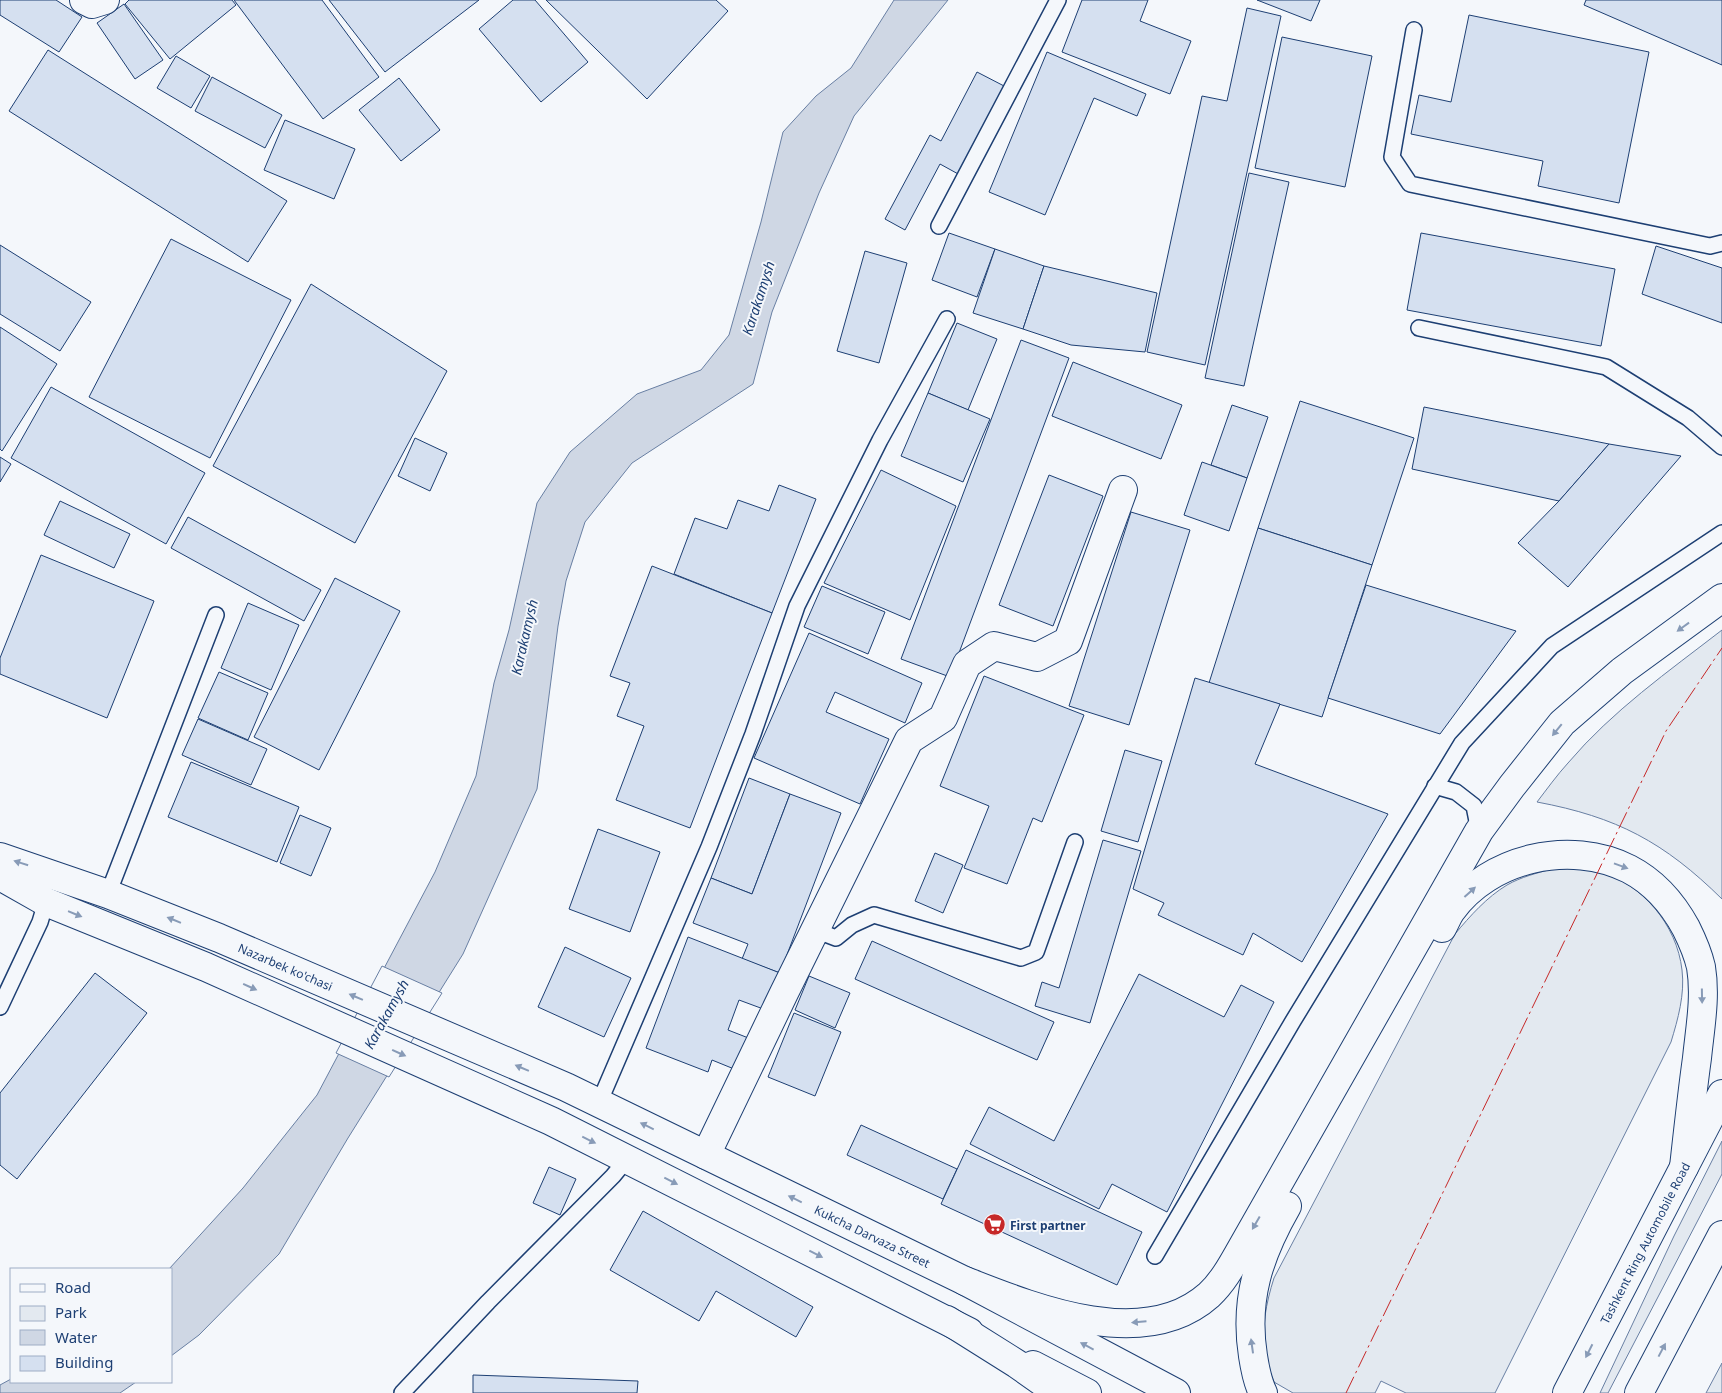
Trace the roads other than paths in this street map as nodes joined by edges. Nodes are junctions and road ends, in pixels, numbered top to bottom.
1 (84, 0) edge
2 (105, 0) edge
3 (1058, 0) edge
4 (1414, 30) dead end
5 (939, 226) dead end
6 (1722, 243) edge
7 (947, 319) dead end
8 (1419, 328) dead end
9 (1722, 448) edge
10 (1123, 490) dead end
11 (1722, 533) edge
12 (1722, 598) edge
13 (216, 616) dead end
14 (1435, 786) junction
15 (1480, 831) junction
16 (1075, 842) dead end
17 (0, 856) edge
18 (0, 876) edge
19 (108, 894) junction
20 (46, 902) junction
21 (815, 930) junction
22 (0, 1007) edge
23 (566, 1087) joint
24 (1722, 1094) edge
25 (599, 1103) junction
26 (706, 1156) junction
27 (627, 1158) junction
28 (1684, 1168) junction
29 (1722, 1235) edge
30 (1155, 1256) dead end
31 (965, 1281) junction
32 (947, 1320) junction
33 (402, 1393) edge
34 (1058, 1393) edge
35 (1087, 1393) edge
36 (1176, 1393) edge
37 (1262, 1393) edge
38 (1567, 1393) edge
39 (1639, 1393) edge

1 - 2 main road
3 - 5 lane
4 - 6 lane
7 - 25 lane
8 - 9 lane
10 - 21 main road
11 - 14 lane
12 -> 15 main road
13 - 19 lane
14 - 15 lane
14 - 30 lane
15 -> 31 main road
16 - 21 lane
19 -> 17 main road, Nazarbek ko'chasi
18 - 20 main road
23 -> 19 main road, Nazarbek ko'chasi
20 - 22 lane
20 -> 27 main road
21 - 26 main road
23 - 25 main road, Kukcha Darvaza Street
24 - 28 main road, Tashkent Ring Automobile Road
26 -> 25 main road, Kukcha Darvaza Street
31 -> 26 main road, Kukcha Darvaza Street
27 -> 32 main road
27 - 33 lane
37 -> 28 main road
28 -> 38 main road, Tashkent Ring Automobile Road
39 -> 29 main road
36 -> 31 main road, Kukcha Darvaza Street
32 - 34 main road
32 - 35 main road

